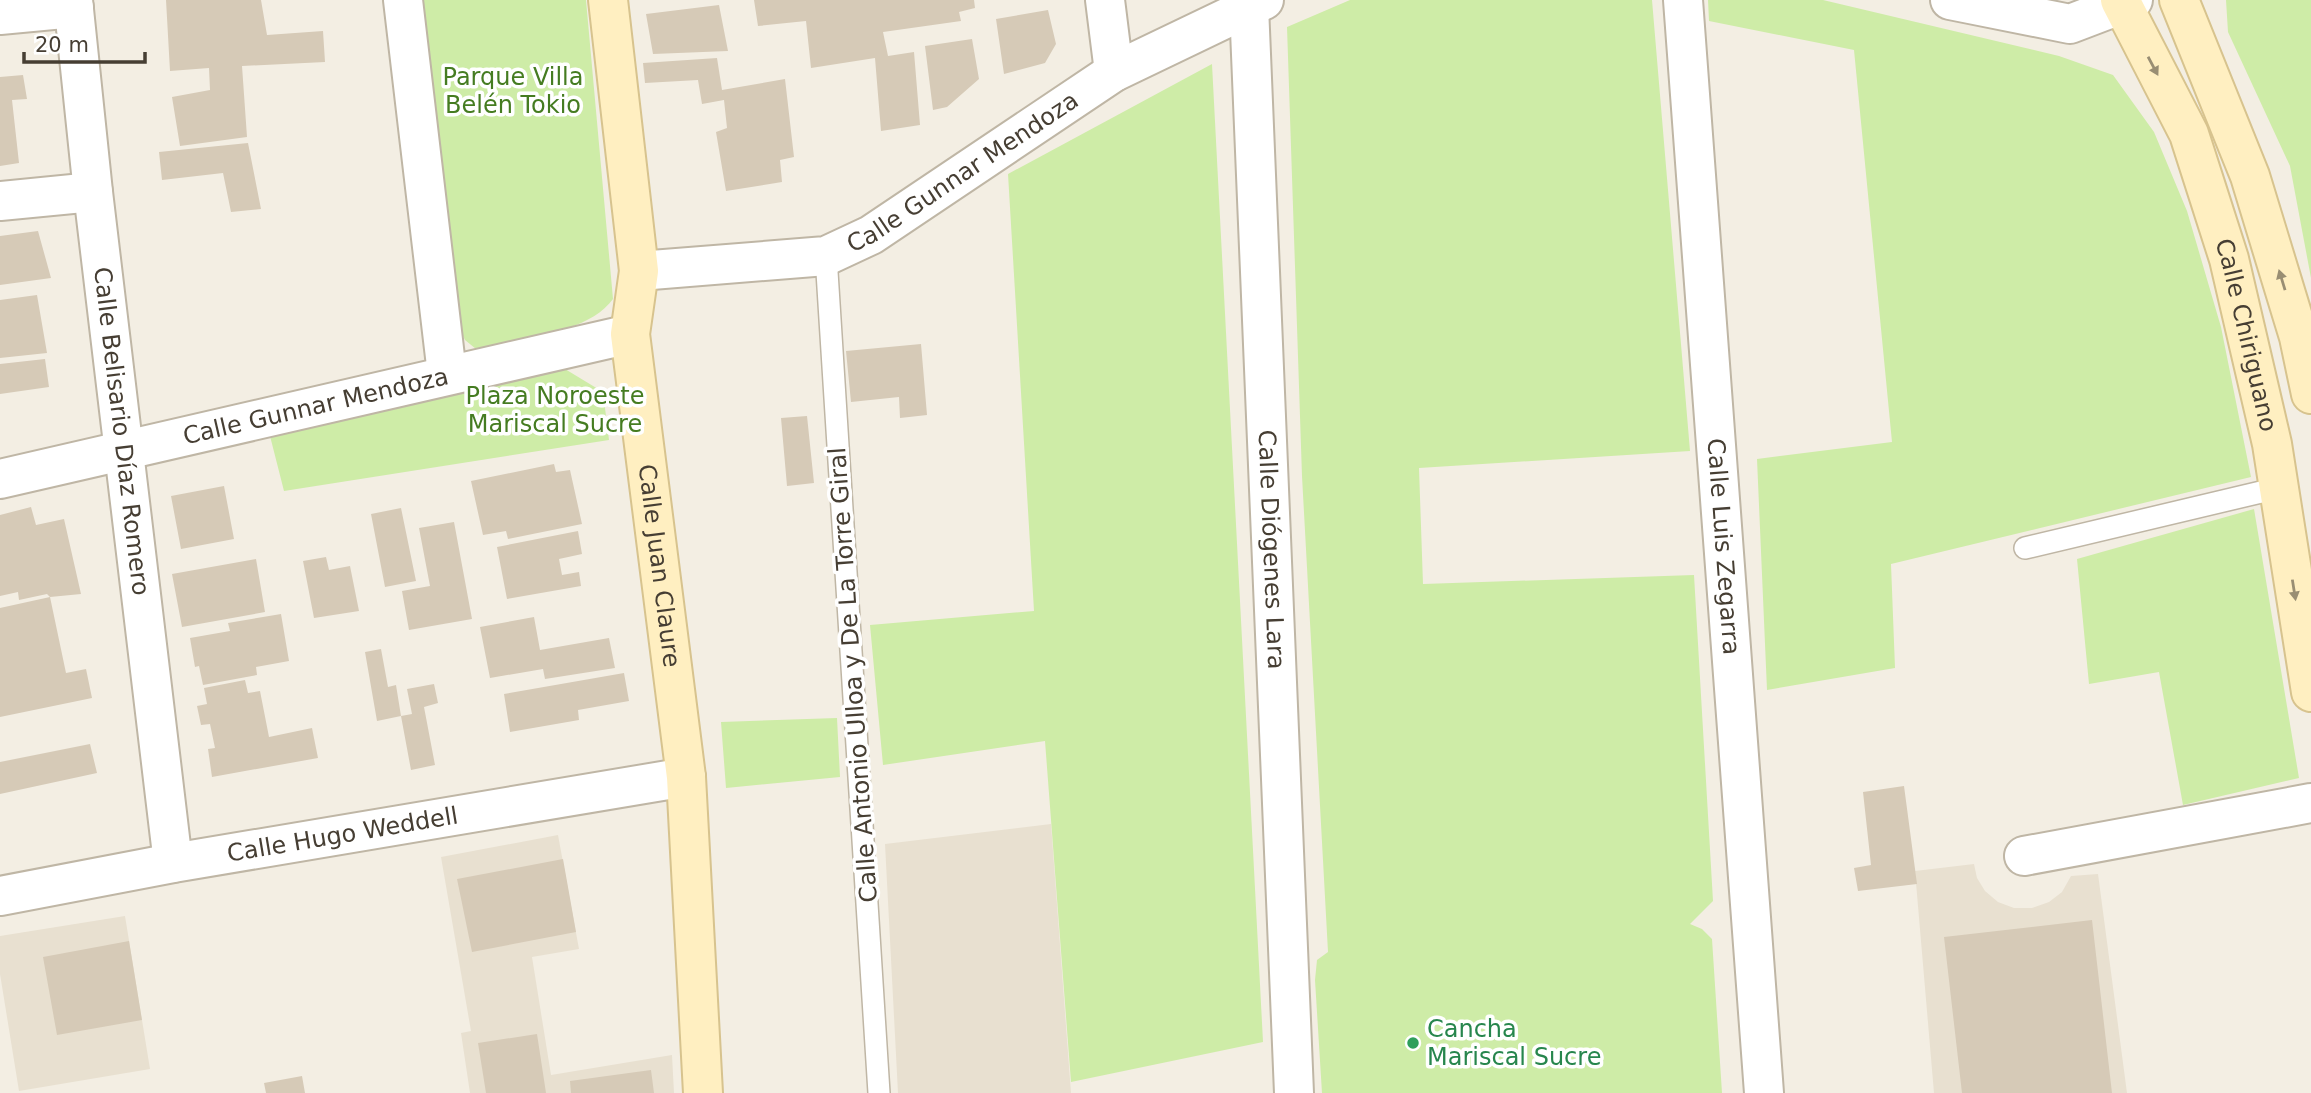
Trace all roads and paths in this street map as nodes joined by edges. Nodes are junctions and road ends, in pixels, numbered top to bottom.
1 (403, 0) edge
2 (608, 0) edge
3 (1105, 0) edge
4 (1683, 0) edge
5 (1950, 0) edge
6 (2179, 0) edge
7 (2125, 2) edge
8 (1257, 3) edge
9 (74, 4) edge
10 (0, 15) edge
11 (1114, 72) junction
12 (93, 192) junction
13 (0, 201) edge
14 (826, 256) junction
15 (639, 271) junction
16 (630, 334) junction
17 (2305, 336) edge
18 (447, 374) junction
19 (2311, 394) edge
20 (125, 451) junction
21 (0, 479) edge
22 (2278, 488) junction
23 (2298, 527) edge
24 (2025, 548) dead end
25 (2311, 692) edge
26 (686, 777) junction
27 (2311, 803) edge
28 (2024, 856) dead end
29 (173, 863) junction
30 (0, 896) edge
31 (703, 1093) edge
32 (879, 1093) edge
33 (1294, 1093) edge
34 (1764, 1093) edge

1 - 18 street
2 - 15 street, Calle Juan Claure
3 - 11 street
4 - 34 street, Calle Luis Zegarra
5 - 7 street
17 -> 6 street, Calle Chiriguano
7 -> 22 street, Calle Chiriguano
8 - 11 street, Calle Gunnar Mendoza
8 - 33 street, Calle Diógenes Lara
9 - 10 street
9 - 12 street, Calle Belisario Díaz Romero
11 - 14 street, Calle Gunnar Mendoza
12 - 13 street
12 - 20 street, Calle Belisario Díaz Romero
14 - 15 street, Calle Gunnar Mendoza
14 - 32 lane, Calle Antonio Ulloa y De La Torre Giral
15 - 16 street, Calle Juan Claure
16 - 18 street, Calle Gunnar Mendoza
16 - 26 street, Calle Juan Claure
17 - 19 street, Calle Chiriguano
18 - 20 street, Calle Gunnar Mendoza
20 - 21 street, Calle Gunnar Mendoza
20 - 29 street, Calle Belisario Díaz Romero
22 - 23 street, Calle Chiriguano
22 - 24 lane
23 -> 25 street, Calle Chiriguano
26 - 29 street, Calle Hugo Weddell
26 - 31 street, Calle Juan Claure
27 - 28 street
29 - 30 street, Calle Hugo Weddell

